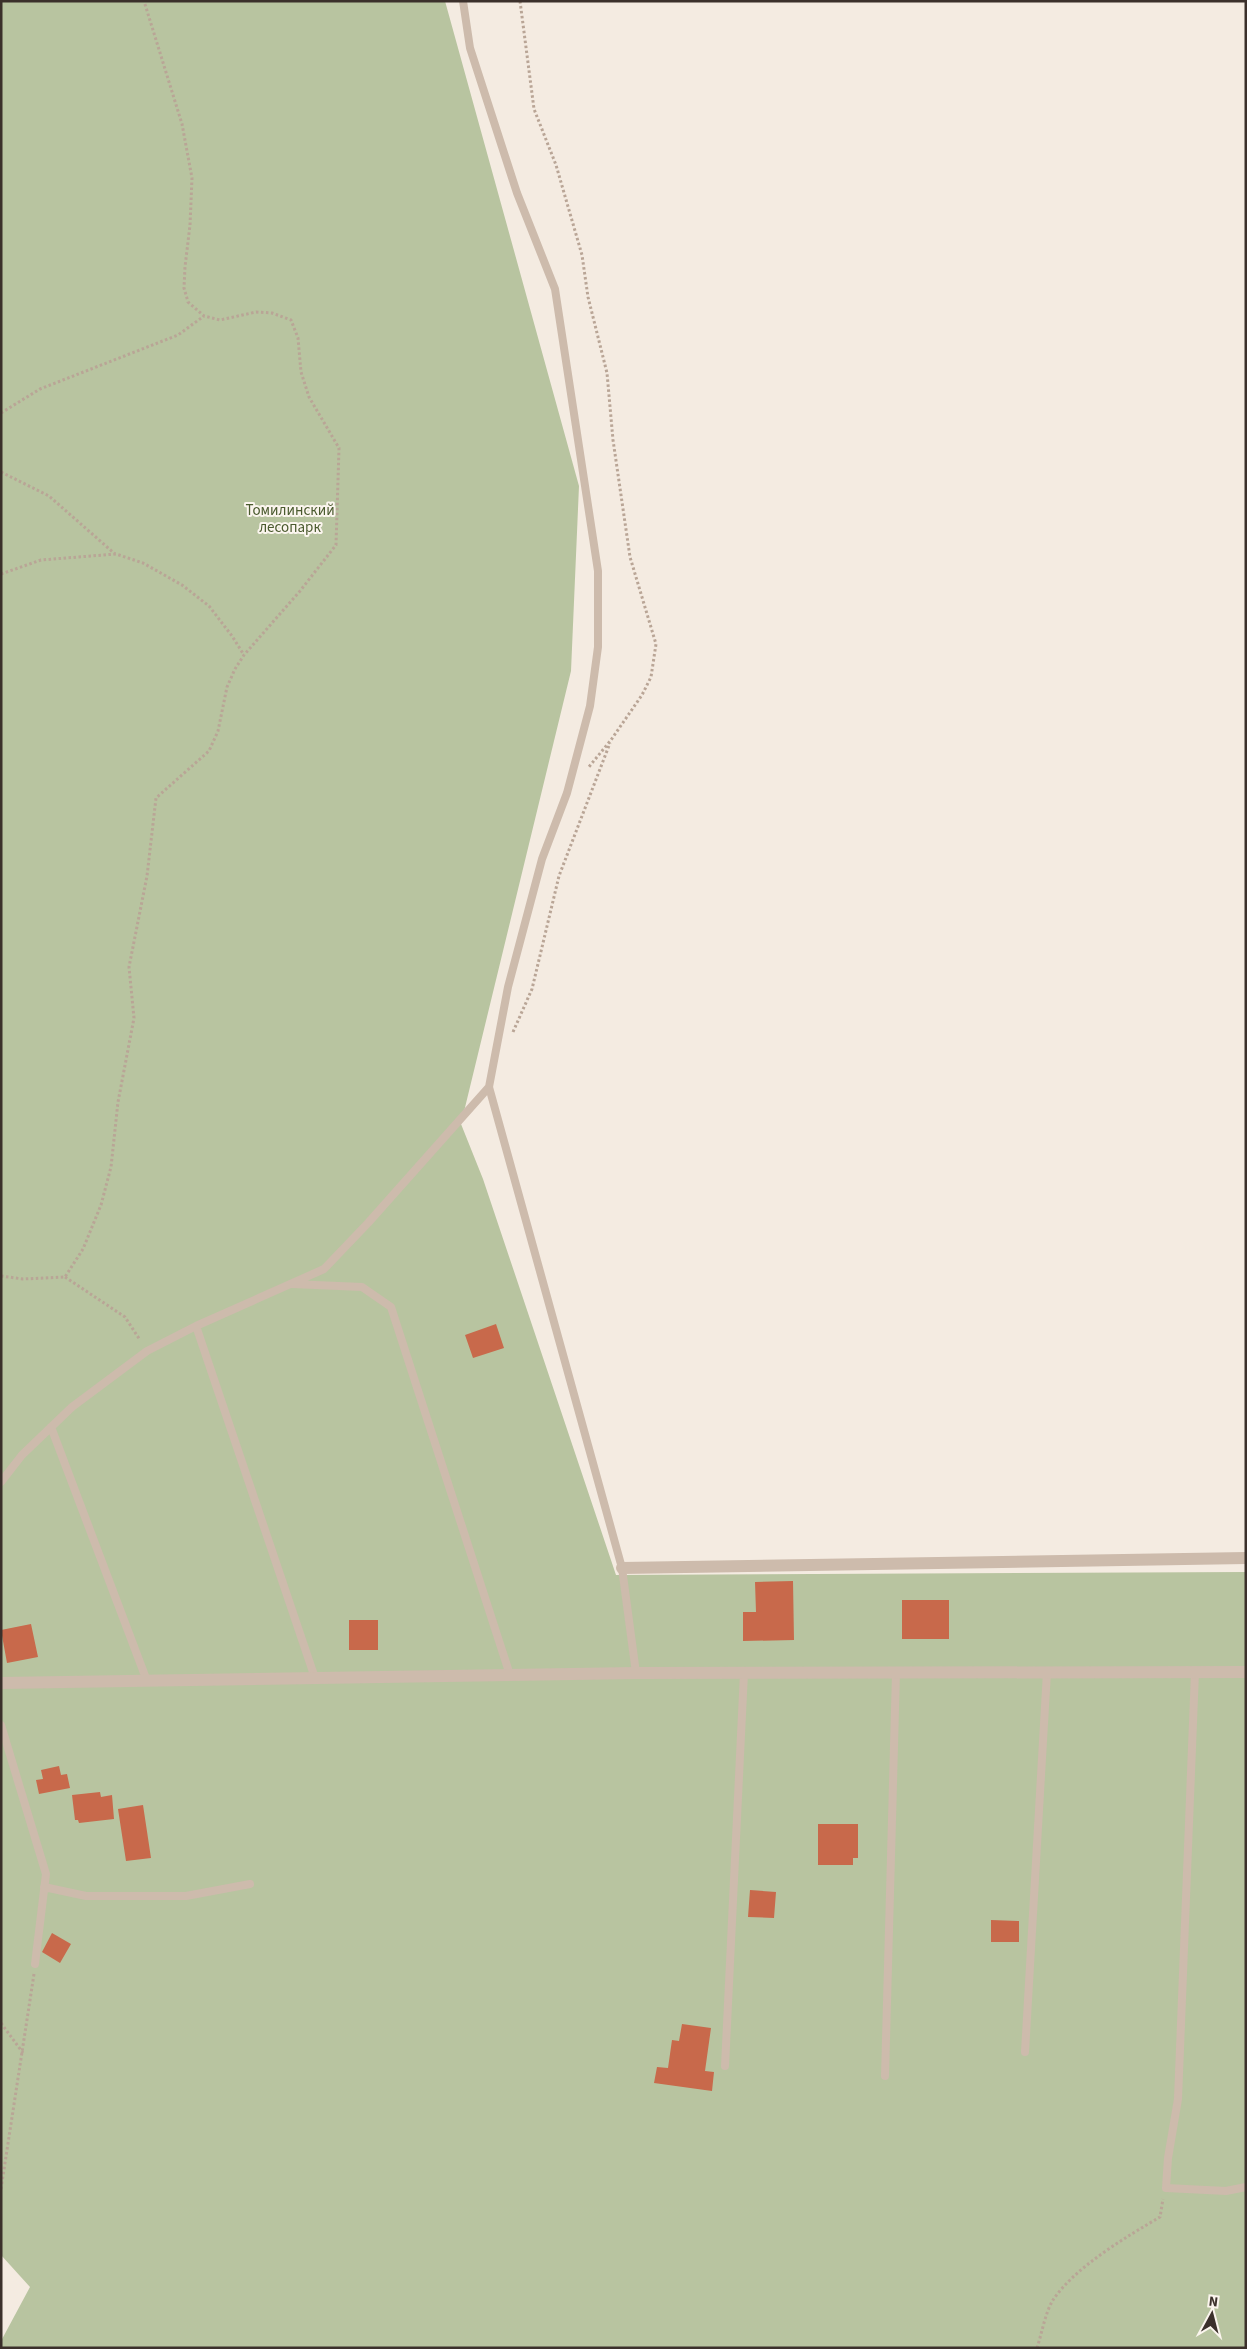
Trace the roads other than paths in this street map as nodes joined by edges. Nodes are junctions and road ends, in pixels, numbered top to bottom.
1 (462, 1) edge
2 (489, 1087) junction
3 (290, 1284) junction
4 (196, 1326) junction
5 (51, 1427) junction
6 (1, 1482) edge
7 (1246, 1558) edge
8 (622, 1568) junction
9 (1047, 1672) junction
10 (1195, 1672) junction
11 (1246, 1672) edge
12 (636, 1673) junction
13 (744, 1673) junction
14 (896, 1673) junction
15 (510, 1675) junction
16 (315, 1678) junction
17 (147, 1681) junction
18 (1, 1683) edge
19 (1, 1725) edge
20 (250, 1884) dead end
21 (44, 1887) junction
22 (36, 1964) road end
23 (1025, 2052) dead end
24 (725, 2066) dead end
25 (885, 2076) dead end
26 (1246, 2187) edge

1 - 2 lane
2 - 3 lane
2 - 8 lane
3 - 4 lane
3 - 15 lane
4 - 5 lane
4 - 16 lane
5 - 6 lane
5 - 17 lane
7 - 8 street
8 - 12 lane
9 - 10 street
9 - 14 street
9 - 23 lane
10 - 11 street
10 - 26 lane
12 - 13 street
12 - 15 street
13 - 14 street
13 - 24 lane
14 - 25 lane
15 - 16 street
16 - 17 street
17 - 18 street
19 - 21 lane
20 - 21 lane
21 - 22 lane

